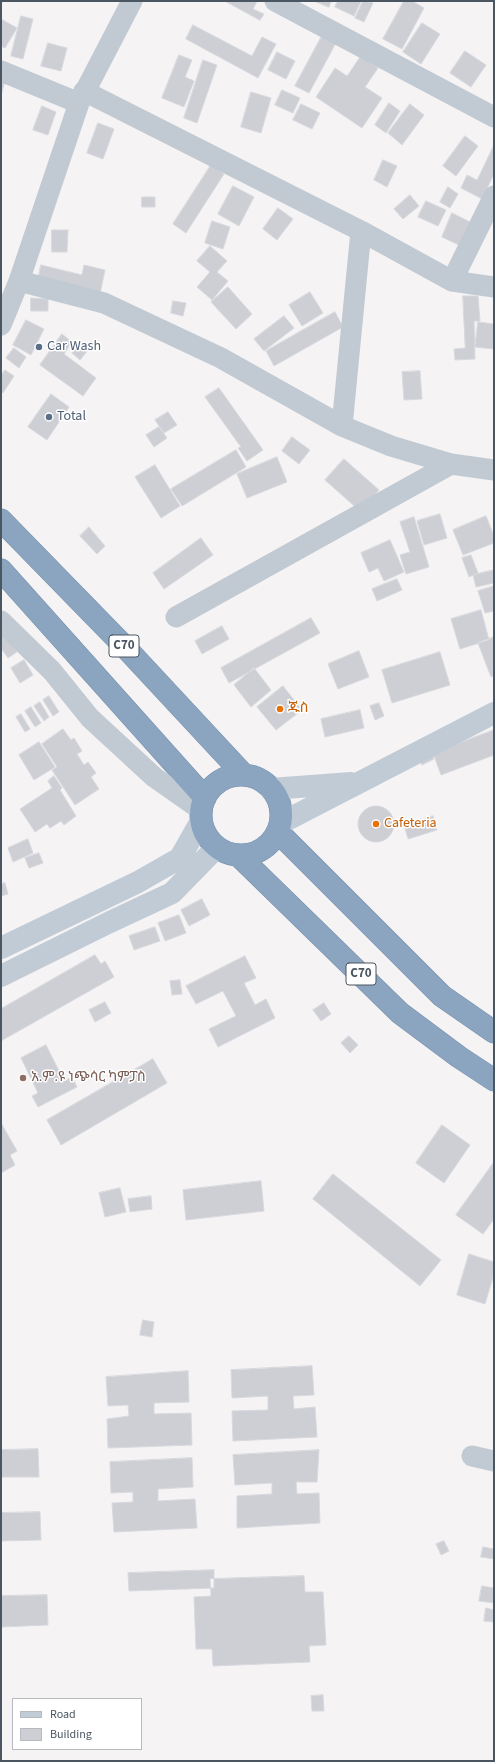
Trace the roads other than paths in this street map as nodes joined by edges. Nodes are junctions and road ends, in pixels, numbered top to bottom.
1 (132, 1) edge
2 (276, 1) edge
3 (1, 71) edge
4 (81, 97) junction
5 (494, 117) edge
6 (494, 196) edge
7 (361, 231) junction
8 (19, 281) junction
9 (452, 281) junction
10 (494, 287) edge
11 (1, 325) edge
12 (342, 426) junction
13 (451, 464) junction
14 (494, 470) edge
15 (1, 520) edge
16 (1, 570) edge
17 (176, 617) dead end
18 (1, 621) edge
19 (494, 713) edge
20 (244, 775) junction
21 (362, 782) junction
22 (271, 789) junction
23 (203, 810) junction
24 (279, 828) junction
25 (217, 847) junction
26 (238, 856) junction
27 (1, 948) edge
28 (1, 976) edge
29 (494, 1032) edge
30 (494, 1080) edge
31 (472, 1456) dead end
32 (494, 1461) edge

1 - 4 street
2 - 5 street
3 - 4 street
4 - 7 street
4 - 8 street
6 - 9 street
7 - 9 street
7 - 12 street
8 - 11 street
8 - 12 street
9 - 10 street
12 - 13 street
13 - 14 street
13 - 17 street
15 - 20 highway, C70
16 - 23 highway, C70
18 - 23 street
19 - 21 main road
20 - 22 highway, C70
20 - 23 highway, C70
21 - 22 main road
21 - 24 main road
22 - 24 highway, C70
23 - 25 highway, C70
23 - 27 main road
24 - 26 highway
24 - 29 highway
25 - 26 highway, C70
25 - 28 main road
26 - 30 highway, C70
31 - 32 street

